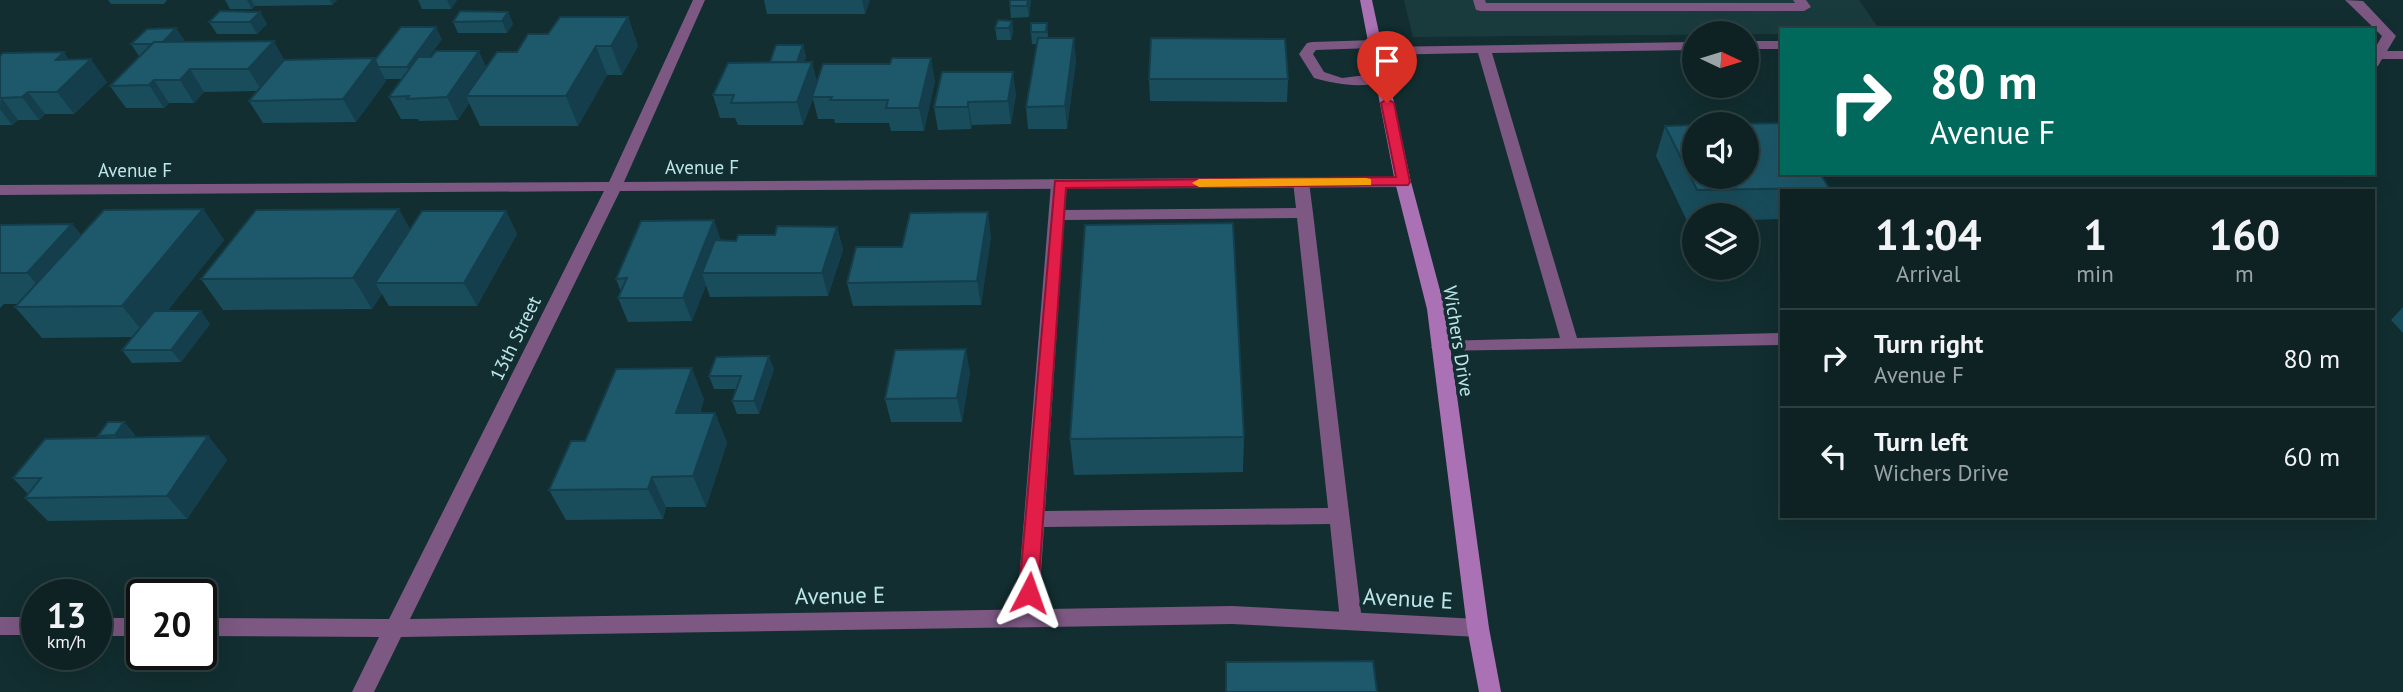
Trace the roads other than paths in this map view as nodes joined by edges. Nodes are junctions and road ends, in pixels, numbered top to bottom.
1 (699, 0) edge
2 (1366, 0) edge
3 (1479, 0) edge
4 (1799, 0) edge
5 (2351, 0) edge
6 (1572, 3) edge
7 (1700, 3) edge
8 (1780, 45) edge
9 (1682, 46) edge
10 (1759, 46) edge
11 (1376, 47) junction
12 (1484, 49) junction
13 (2403, 55) edge
14 (2376, 59) edge
15 (1382, 76) junction
16 (1301, 182) junction
17 (1404, 182) junction
18 (1059, 184) junction
19 (614, 187) junction
20 (0, 190) edge
21 (1305, 213) junction
22 (1057, 215) junction
23 (1780, 339) edge
24 (1570, 344) junction
25 (1440, 347) junction
26 (1339, 516) junction
27 (1034, 519) junction
28 (1027, 618) junction
29 (1351, 621) junction
30 (0, 626) edge
31 (21, 626) edge
32 (217, 627) edge
33 (394, 628) junction
34 (1478, 628) junction
35 (363, 692) edge
36 (1490, 692) edge

1 - 19 street, 13th Street
2 - 11 street, Wichers Drive
3 - 6 street
4 - 7 street
5 - 14 street
6 - 7 street
8 - 10 street
9 - 12 street
11 - 12 street
11 - 15 street, Wichers Drive
11 - 15 street
12 - 24 street
13 - 14 street
15 - 17 street, Wichers Drive
16 - 17 street, Avenue F
16 - 18 street, Avenue F
16 - 21 street
17 - 25 street, Wichers Drive
18 - 19 street, Avenue F
18 - 22 street
19 - 20 street, Avenue F
19 - 33 street, 13th Street
21 - 22 street
21 - 26 street
22 - 27 street
23 - 24 street
24 - 25 street
25 - 34 street, Wichers Drive
26 - 27 street
26 - 29 street
27 - 28 street
28 - 29 street, Avenue E
28 - 33 street, Avenue E
29 - 34 street, Avenue E
30 - 31 street
32 - 33 street, Avenue E
33 - 35 street, 13th Street
34 - 36 street, Wichers Drive

